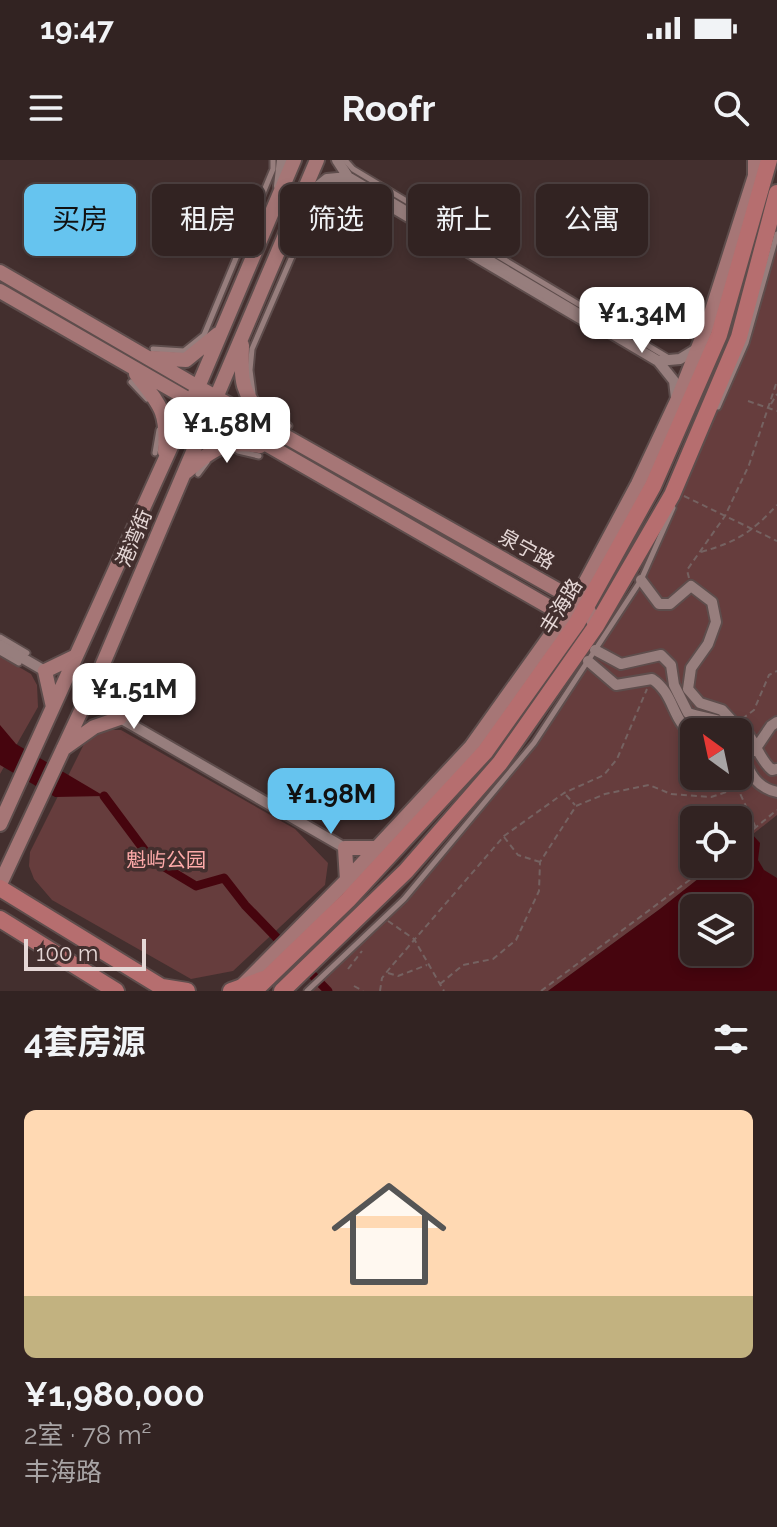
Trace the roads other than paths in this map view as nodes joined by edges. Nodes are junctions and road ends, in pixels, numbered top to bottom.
1 (273, 160) edge
2 (282, 160) edge
3 (294, 160) edge
4 (317, 160) edge
5 (337, 160) edge
6 (345, 160) edge
7 (760, 164) edge
8 (348, 177) junction
9 (307, 184) edge
10 (321, 184) edge
11 (777, 193) edge
12 (277, 200) junction
13 (777, 234) edge
14 (280, 248) edge
15 (0, 272) edge
16 (0, 291) edge
17 (222, 332) junction
18 (242, 338) junction
19 (698, 348) junction
20 (150, 354) junction
21 (672, 360) junction
22 (658, 361) junction
23 (666, 371) junction
24 (131, 375) junction
25 (198, 387) junction
26 (217, 397) junction
27 (677, 401) junction
28 (192, 402) junction
29 (209, 412) junction
30 (289, 426) dead end
31 (270, 428) junction
32 (265, 452) junction
33 (159, 458) junction
34 (191, 474) junction
35 (641, 580) junction
36 (581, 603) junction
37 (571, 619) junction
38 (596, 626) junction
39 (0, 637) edge
40 (0, 645) edge
41 (595, 650) junction
42 (0, 652) edge
43 (27, 653) dead end
44 (76, 656) junction
45 (588, 661) junction
46 (19, 663) dead end
47 (102, 666) junction
48 (45, 671) junction
49 (53, 707) junction
50 (120, 718) junction
51 (700, 718) edge
52 (729, 718) edge
53 (777, 722) edge
54 (680, 723) edge
55 (752, 742) edge
56 (756, 749) junction
57 (59, 754) junction
58 (752, 757) edge
59 (777, 769) edge
60 (752, 773) edge
61 (777, 792) edge
62 (0, 824) edge
63 (345, 848) junction
64 (375, 848) junction
65 (347, 880) junction
66 (0, 886) edge
67 (0, 919) edge
68 (165, 989) edge
69 (242, 990) edge
70 (116, 991) edge
71 (187, 991) edge
72 (282, 991) edge
73 (307, 991) edge

1 - 20 lane
2 - 12 street
3 - 12 street, 港湾街
4 - 9 street, 港湾街
5 - 8 street
6 - 21 lane
7 - 19 street
7 - 36 main road, 丰海路
8 - 10 street
8 - 22 street
11 - 38 main road, 丰海路
12 - 17 street, 港湾街
13 - 35 lane
14 - 18 street, 港湾街
15 - 20 street, 泉宁路
16 - 24 street, 泉宁路
17 - 20 street
17 - 25 street, 港湾街
18 - 26 street, 港湾街
18 - 31 street
19 - 21 street
19 - 27 street
20 - 25 street, 泉宁路
21 - 22 street
22 - 23 street
23 - 27 street
23 - 30 lane
24 - 28 street, 泉宁路
24 - 33 street
25 - 26 street, 泉宁路
25 - 28 street, 港湾街
26 - 29 street, 港湾街
26 - 31 street, 泉宁路
27 - 36 street
28 - 29 street, 泉宁路
28 - 33 street, 港湾街
29 - 32 street, 泉宁路
29 - 34 street, 港湾街
31 - 36 street, 泉宁路
32 - 34 street
32 - 37 street, 泉宁路
33 - 44 street, 港湾街
34 - 47 street, 港湾街
35 - 41 lane
35 - 52 street
36 - 37 main road, 丰海路
36 - 38 street
37 - 38 street, 泉宁路
37 - 64 street
37 - 69 main road, 丰海路
38 - 72 main road, 丰海路
39 - 43 lane
40 - 48 street
41 - 45 lane
41 - 51 street
42 - 46 lane
44 - 48 street
44 - 49 street, 港湾街
45 - 54 street
45 - 73 lane
47 - 50 street
47 - 57 street, 港湾街
48 - 49 street
49 - 62 street, 港湾街
50 - 57 street
50 - 63 street
53 - 56 street
55 - 56 street
56 - 58 street
56 - 59 street
57 - 66 street, 港湾街
60 - 61 street
63 - 64 street
63 - 65 street
64 - 65 street
65 - 69 street
66 - 68 main road
67 - 70 main road
68 - 71 main road

